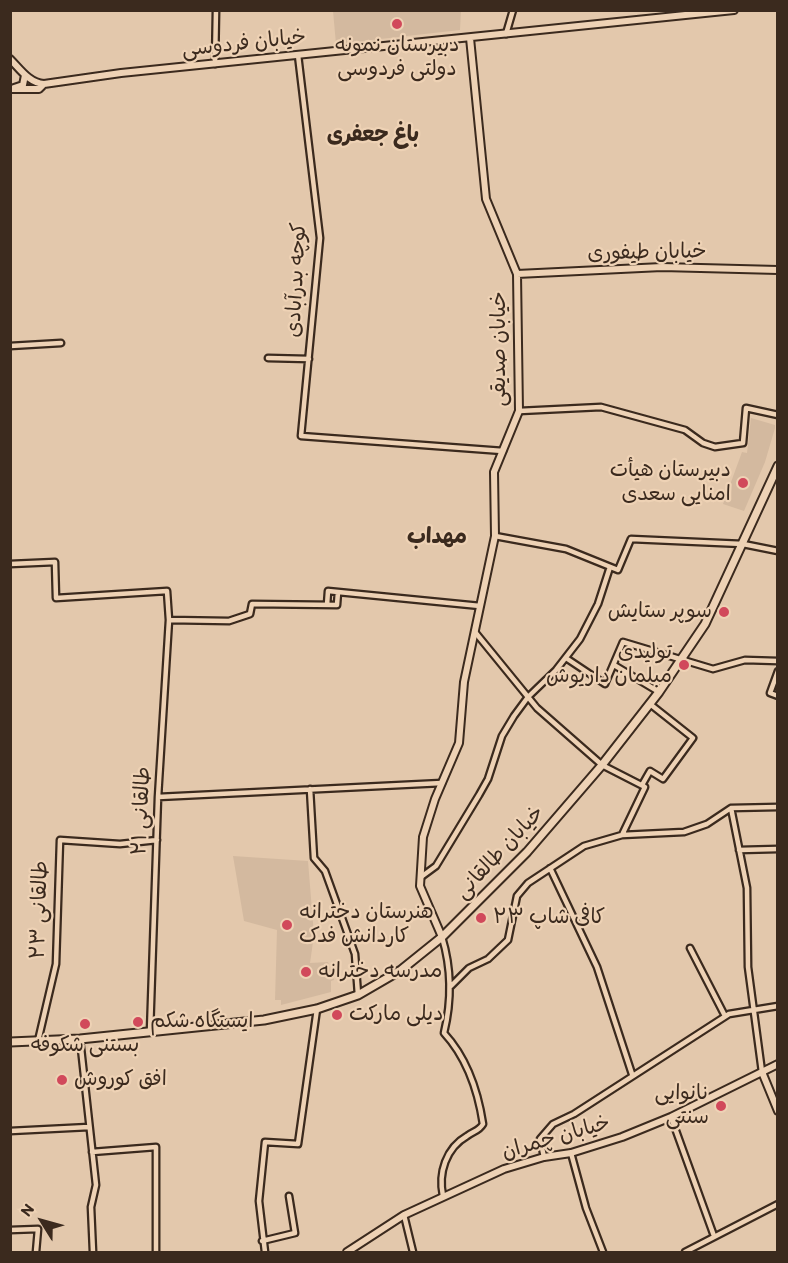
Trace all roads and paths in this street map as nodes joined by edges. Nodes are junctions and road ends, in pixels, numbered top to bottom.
1 (216, 10) edge
2 (513, 10) edge
3 (734, 10) edge
4 (506, 34) junction
5 (470, 38) junction
6 (298, 55) junction
7 (10, 59) edge
8 (215, 64) junction
9 (25, 75) junction
10 (44, 84) junction
11 (12, 88) edge
12 (777, 270) edge
13 (517, 274) junction
14 (61, 343) dead end
15 (10, 346) edge
16 (268, 358) dead end
17 (309, 359) junction
18 (519, 411) junction
19 (777, 415) edge
20 (503, 451) junction
21 (777, 466) edge
22 (495, 536) junction
23 (743, 544) junction
24 (777, 551) edge
25 (10, 564) edge
26 (610, 567) junction
27 (338, 592) junction
28 (327, 604) junction
29 (480, 606) junction
30 (169, 620) junction
31 (475, 632) junction
32 (566, 658) junction
33 (682, 661) junction
34 (777, 661) edge
35 (614, 665) junction
36 (777, 671) edge
37 (659, 692) junction
38 (777, 696) edge
39 (528, 697) junction
40 (650, 705) junction
41 (602, 765) junction
42 (442, 783) junction
43 (643, 786) junction
44 (310, 789) junction
45 (158, 797) junction
46 (777, 807) edge
47 (731, 808) junction
48 (622, 835) junction
49 (156, 840) junction
50 (777, 849) edge
51 (739, 850) junction
52 (550, 868) junction
53 (421, 877) junction
54 (442, 937) junction
55 (690, 948) dead end
56 (451, 986) junction
57 (358, 995) junction
58 (777, 1006) edge
59 (317, 1009) junction
60 (754, 1009) junction
61 (725, 1016) junction
62 (150, 1032) junction
63 (80, 1039) junction
64 (38, 1041) junction
65 (10, 1042) edge
66 (777, 1064) edge
67 (762, 1072) junction
68 (632, 1074) junction
69 (777, 1111) edge
70 (671, 1117) junction
71 (89, 1127) junction
72 (10, 1131) edge
73 (92, 1152) junction
74 (571, 1153) junction
75 (544, 1157) junction
76 (289, 1196) dead end
77 (443, 1196) junction
78 (777, 1204) edge
79 (405, 1215) junction
80 (10, 1230) edge
81 (714, 1236) junction
82 (262, 1241) junction
83 (36, 1252) edge
84 (93, 1252) edge
85 (156, 1252) edge
86 (265, 1252) edge
87 (347, 1252) edge
88 (413, 1252) edge
89 (603, 1252) edge
90 (685, 1252) edge

1 - 8 street
2 - 4 street
3 - 4 street, خیابان فردوسی
4 - 5 street, خیابان فردوسی
5 - 6 street, خیابان فردوسی
5 - 13 street, خیابان صدیقی
6 - 8 street, خیابان فردوسی
6 - 17 street, کوچه بدرآبادی
7 - 9 street
8 - 10 street, خیابان فردوسی
9 - 10 street
9 - 11 street
10 - 11 street, خیابان فردوسی
12 - 13 street, خیابان طیفوری
13 - 18 street, خیابان صدیقی
14 - 15 street
16 - 17 street
17 - 20 street, کوچه بدرآبادی
18 - 19 street
18 - 20 street, خیابان صدیقی
20 - 22 street, خیابان صدیقی
21 - 23 main road, خیابان طالقانی
22 - 26 street
22 - 29 street, خیابان صدیقی
23 - 24 street
23 - 26 street
23 - 33 main road, خیابان طالقانی
25 - 30 street, طالقانی ۲۱
26 - 32 street
27 - 28 street
27 - 28 street
27 - 29 street
28 - 30 street
29 - 31 street, خیابان صدیقی
30 - 45 street, طالقانی ۲۱
31 - 39 street
31 - 42 street, خیابان صدیقی
32 - 35 street
32 - 39 street
33 - 34 street
33 - 35 street
33 - 37 main road, خیابان طالقانی
35 - 37 street
36 - 38 street
37 - 40 main road, خیابان طالقانی
39 - 41 street
39 - 53 street
40 - 41 main road, خیابان طالقانی
40 - 43 street
41 - 43 street
41 - 54 main road, خیابان طالقانی
42 - 44 street
42 - 53 street, خیابان صدیقی
43 - 48 street
44 - 45 street
44 - 57 street
45 - 49 street, طالقانی ۲۱
46 - 47 street
47 - 48 street
47 - 51 street
48 - 52 street
49 - 62 street, طالقانی ۲۱
49 - 64 street, طالقانی ۲۳
50 - 51 street
51 - 60 street
52 - 56 street
52 - 68 street
53 - 54 street, خیابان صدیقی
54 - 56 street
54 - 57 main road, خیابان طالقانی
55 - 61 street
56 - 77 street
57 - 59 main road, خیابان طالقانی
58 - 60 street
59 - 62 main road, خیابان طالقانی
59 - 82 street
60 - 61 street
60 - 67 street
61 - 68 street
62 - 63 main road, خیابان طالقانی
63 - 64 main road, خیابان طالقانی
63 - 71 street
64 - 65 main road, خیابان طالقانی
66 - 67 street, خیابان چمران
67 - 69 street
67 - 70 street, خیابان چمران
68 - 75 street
70 - 74 street, خیابان چمران
70 - 81 street
71 - 72 street
71 - 73 street
73 - 84 street
73 - 85 street
74 - 75 street, خیابان چمران
74 - 89 street
75 - 77 street, خیابان چمران
76 - 82 street
77 - 79 street, خیابان چمران
78 - 81 street
79 - 87 street, خیابان چمران
79 - 88 street
80 - 83 street
81 - 90 street
82 - 86 street

